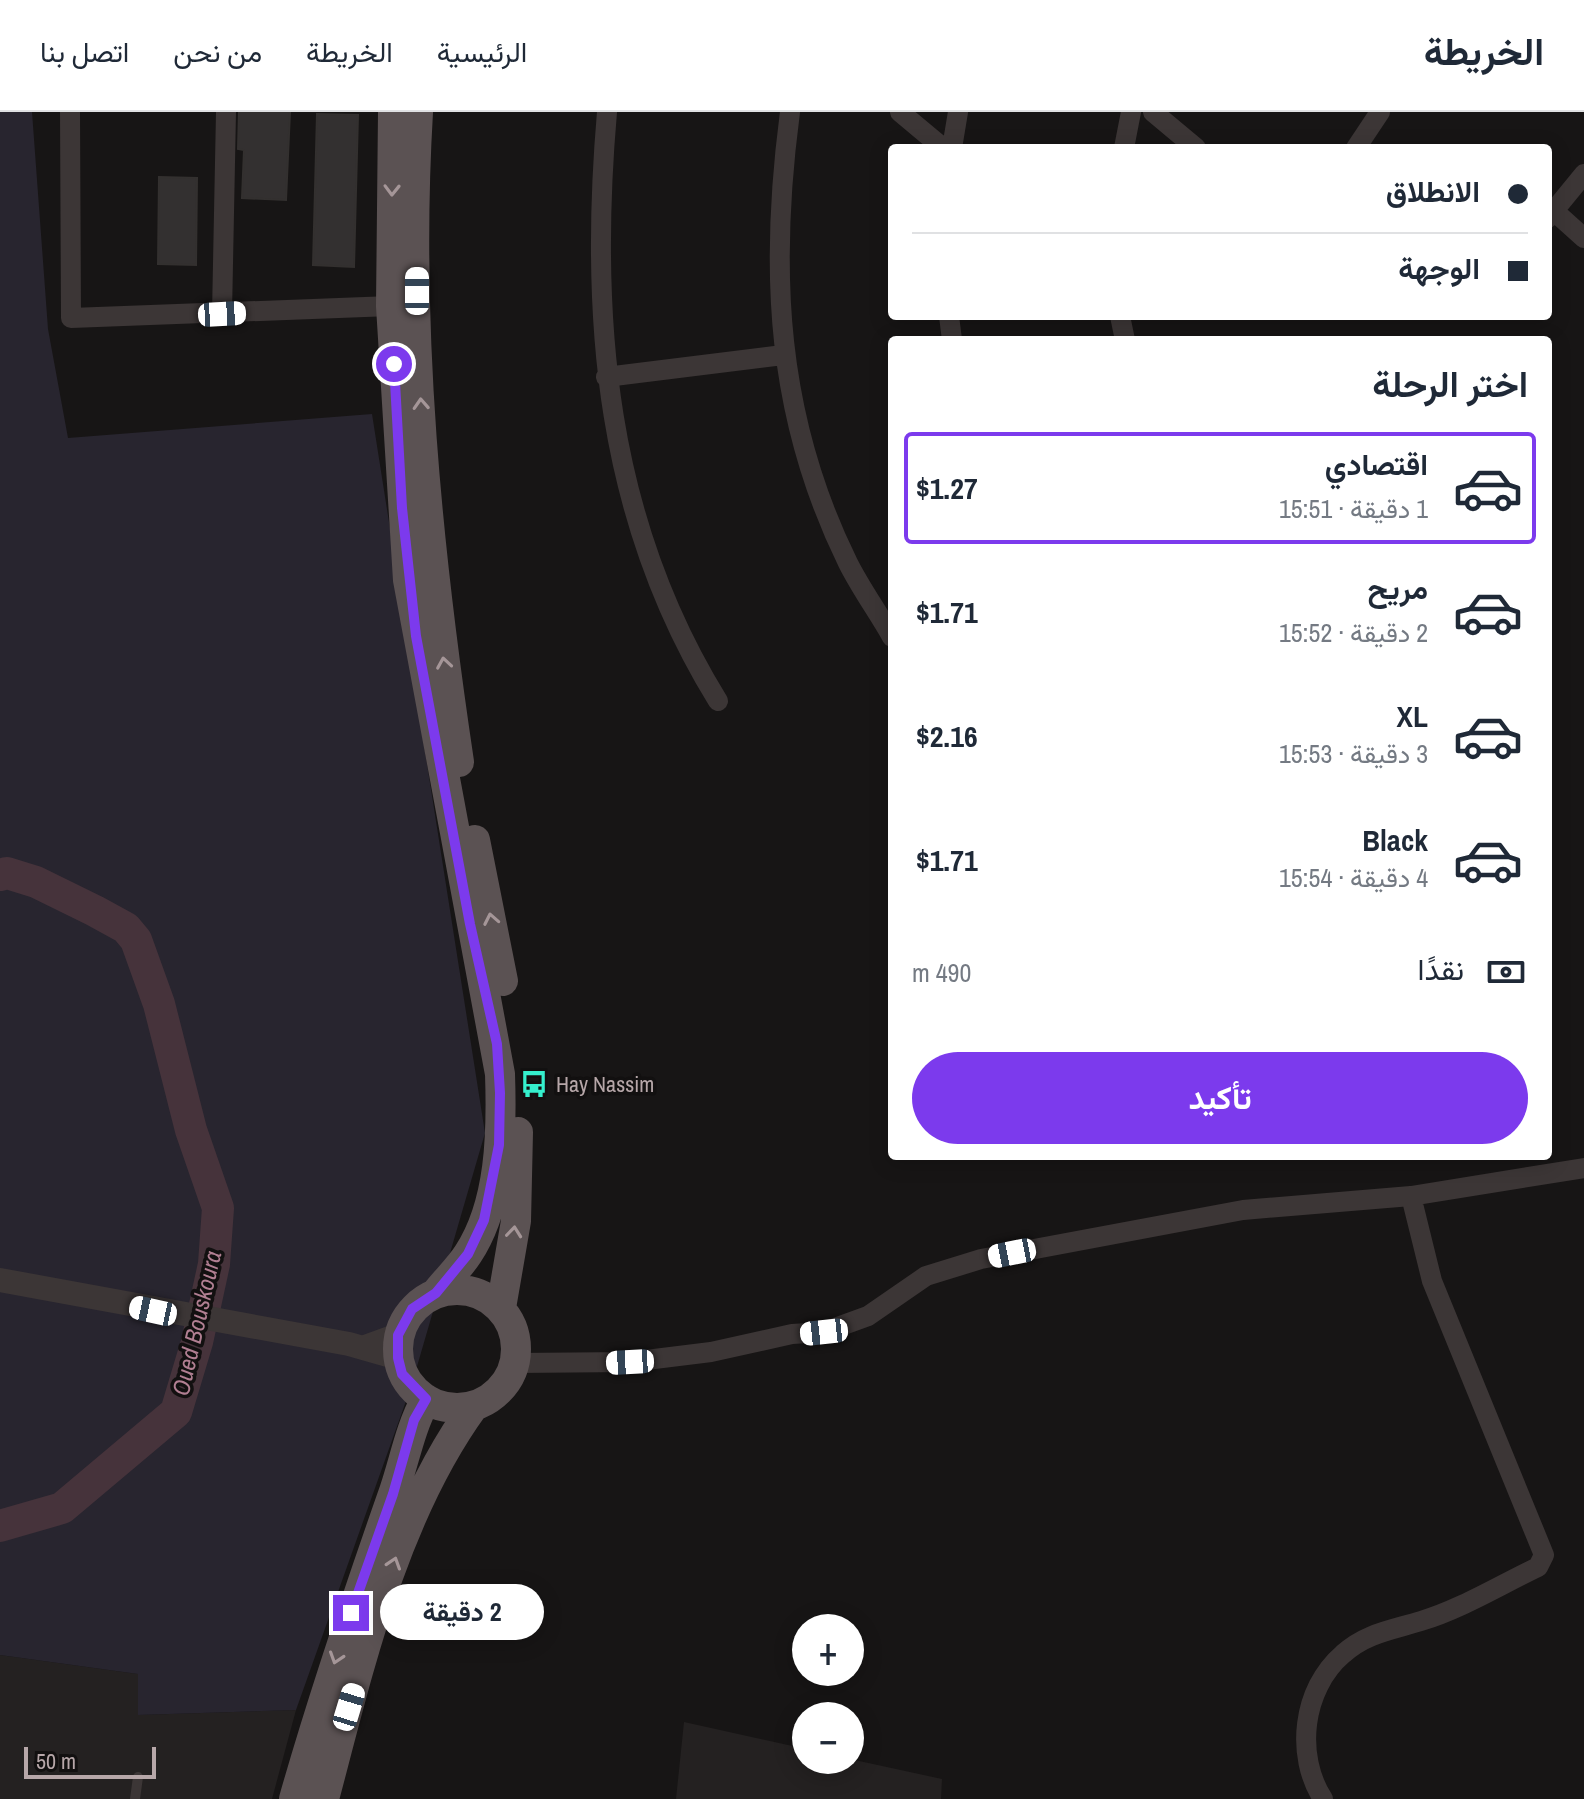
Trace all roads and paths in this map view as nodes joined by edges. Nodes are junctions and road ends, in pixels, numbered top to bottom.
1 (70, 112) edge
2 (226, 112) edge
3 (393, 112) edge
4 (418, 112) edge
5 (607, 112) edge
6 (790, 112) edge
7 (900, 112) edge
8 (958, 112) edge
9 (1131, 112) edge
10 (1153, 112) edge
11 (1380, 112) edge
12 (938, 144) edge
13 (953, 144) edge
14 (1125, 144) edge
15 (1191, 144) edge
16 (1359, 144) edge
17 (1584, 174) edge
18 (1552, 214) edge
19 (1552, 216) edge
20 (1584, 238) edge
21 (391, 306) junction
22 (222, 314) junction
23 (783, 355) junction
24 (606, 377) junction
25 (888, 630) edge
26 (718, 701) dead end
27 (1584, 1168) edge
28 (1411, 1196) junction
29 (0, 1280) edge
30 (436, 1293) junction
31 (501, 1308) junction
32 (398, 1347) junction
33 (515, 1363) junction
34 (426, 1399) junction
35 (474, 1406) junction
36 (138, 1777) dead end
37 (135, 1799) edge
38 (294, 1799) edge
39 (324, 1799) edge
40 (1323, 1799) edge

1 - 22 street
2 - 22 street
3 -> 21 main road
31 -> 4 main road
5 - 24 street
6 - 23 street
7 - 12 street
8 - 13 street
9 - 14 street
10 - 15 street
11 - 16 street
17 - 18 street
19 - 20 street
21 - 22 street
21 - 30 main road
23 - 24 street
23 - 25 street
24 - 26 street
27 - 28 street
28 - 33 street
28 - 40 street
29 - 32 street
30 - 31 main road
30 - 32 main road
31 - 33 main road
32 - 34 main road
33 - 35 main road
34 - 35 main road
34 -> 38 main road
39 -> 35 main road
36 - 37 lane

